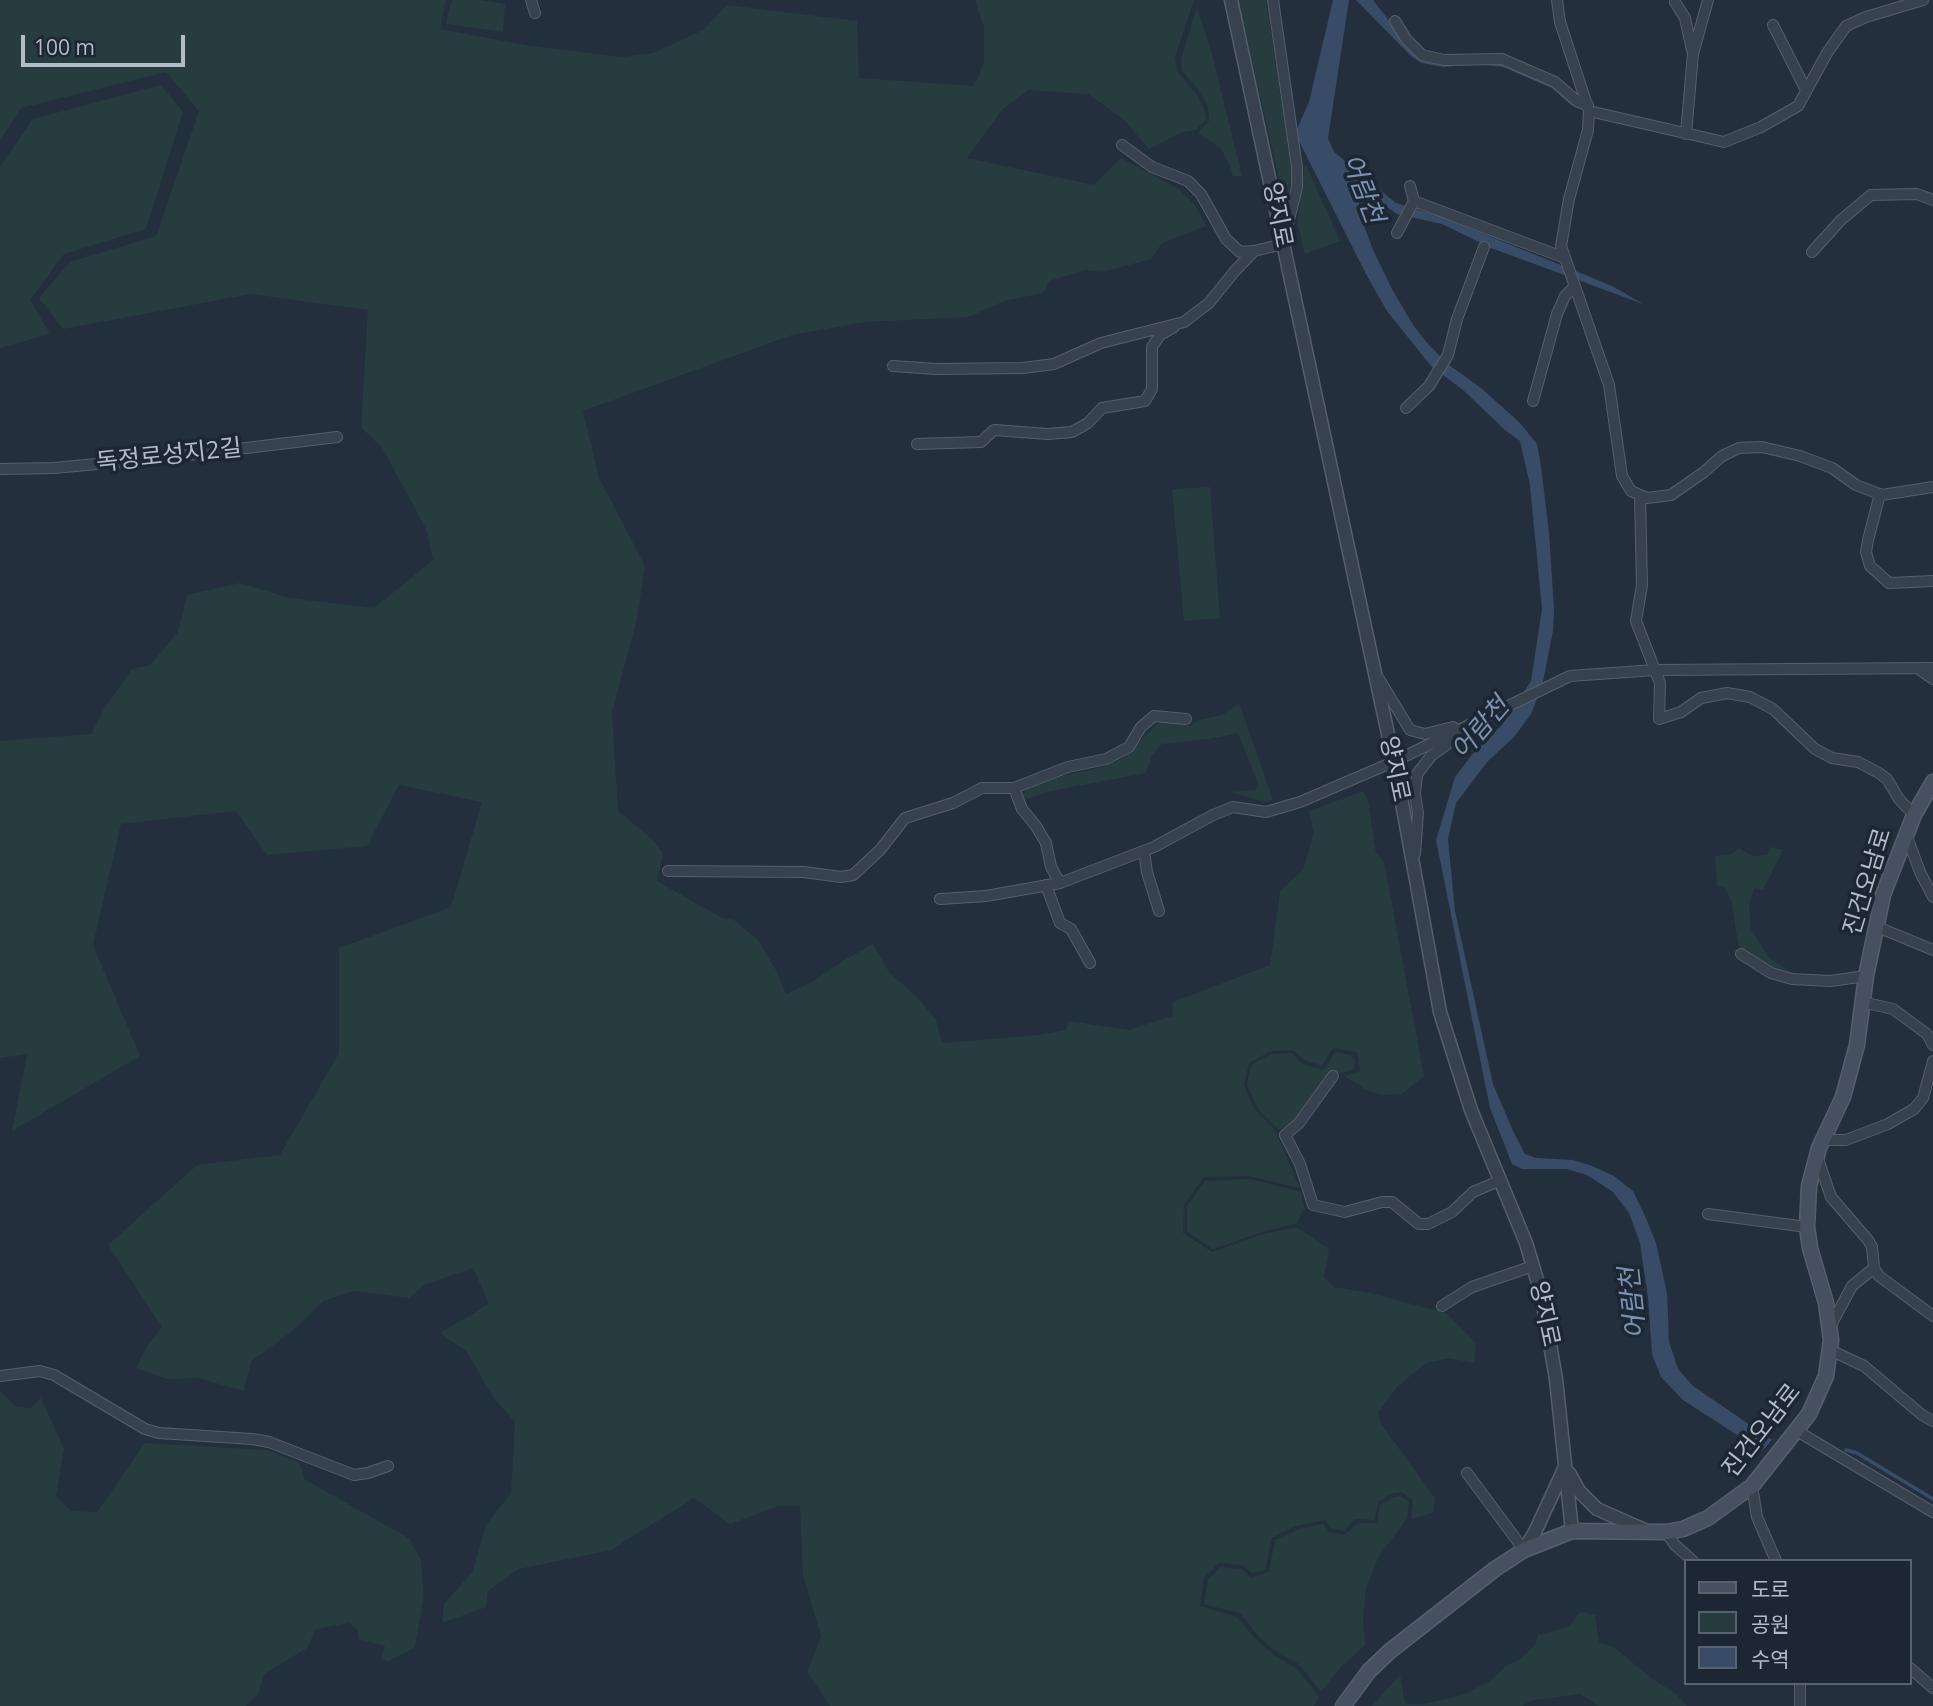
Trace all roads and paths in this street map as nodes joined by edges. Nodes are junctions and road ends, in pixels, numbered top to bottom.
1 (531, 0) edge
2 (1231, 0) edge
3 (1273, 0) edge
4 (1558, 0) edge
5 (1708, 0) edge
6 (1923, 0) edge
7 (1675, 2) edge
8 (536, 13) dead end
9 (1395, 21) dead end
10 (1773, 25) dead end
11 (1693, 54) junction
12 (1806, 90) junction
13 (1589, 108) junction
14 (1686, 134) junction
15 (1122, 145) dead end
16 (1410, 186) dead end
17 (1933, 200) edge
18 (1414, 201) junction
19 (1397, 233) dead end
20 (1283, 244) junction
21 (1484, 247) dead end
22 (1254, 251) junction
23 (1812, 252) dead end
24 (1564, 258) junction
25 (1573, 284) junction
26 (1184, 322) junction
27 (893, 366) dead end
28 (1533, 401) dead end
29 (1406, 408) dead end
30 (337, 437) dead end
31 (917, 444) dead end
32 (0, 469) edge
33 (1933, 487) edge
34 (1880, 494) junction
35 (1640, 496) junction
36 (1933, 581) edge
37 (1933, 663) edge
38 (1918, 668) junction
39 (1933, 668) edge
40 (1655, 670) junction
41 (1375, 673) junction
42 (1933, 679) edge
43 (1186, 719) dead end
44 (1483, 719) junction
45 (1393, 762) junction
46 (1933, 782) edge
47 (1014, 788) junction
48 (1914, 814) junction
49 (1906, 833) junction
50 (1144, 851) junction
51 (1413, 868) junction
52 (668, 871) dead end
53 (1060, 883) junction
54 (1046, 885) junction
55 (1933, 897) edge
56 (940, 898) dead end
57 (1159, 911) dead end
58 (1875, 926) junction
59 (1933, 950) edge
60 (1741, 954) dead end
61 (1090, 963) dead end
62 (1866, 976) junction
63 (1862, 1002) junction
64 (1933, 1045) edge
65 (1933, 1062) edge
66 (1333, 1076) dead end
67 (1928, 1099) edge
68 (1822, 1140) junction
69 (1816, 1155) junction
70 (1501, 1180) junction
71 (1708, 1214) dead end
72 (1807, 1227) junction
73 (1534, 1266) junction
74 (1874, 1268) junction
75 (1442, 1306) dead end
76 (1933, 1316) edge
77 (1830, 1327) junction
78 (1830, 1350) junction
79 (0, 1376) edge
80 (1933, 1422) edge
81 (1797, 1431) junction
82 (388, 1466) dead end
83 (1565, 1467) junction
84 (1467, 1473) dead end
85 (1752, 1486) junction
86 (1933, 1512) edge
87 (1572, 1531) junction
88 (1666, 1532) junction
89 (1650, 1533) junction
90 (1524, 1550) junction
91 (1691, 1559) edge
92 (1775, 1559) edge
93 (1912, 1670) edge
94 (1800, 1685) edge
95 (1933, 1688) edge
96 (1343, 1706) edge
97 (1800, 1706) edge

1 - 8 street
2 - 20 street, 양지로
3 - 20 street
4 - 13 street
5 - 11 street
6 - 12 street
7 - 11 street
9 - 13 street
10 - 12 street
11 - 14 street
12 - 14 street
13 - 14 street
13 - 24 street
15 - 22 street
16 - 18 street
17 - 23 street
18 - 19 street
18 - 24 street
20 - 22 street
20 - 41 street, 양지로
21 - 29 street
22 - 26 street
24 - 25 street
25 - 28 street
25 - 35 street
26 - 27 street
26 - 31 street
30 - 32 street, 독정로성지2길
33 - 34 street
34 - 35 street
34 - 36 street
35 - 40 street
37 - 38 street
38 - 39 street
38 - 40 street
38 - 42 street
40 - 44 street
40 - 48 street
41 - 44 street
41 - 45 street, 양지로
43 - 47 street
44 - 45 street
44 - 51 street
45 - 50 street
45 - 51 street, 양지로
46 - 48 main road, 진건오남로
47 - 52 street
47 - 53 street
48 - 49 main road, 진건오남로
49 - 55 street
49 - 58 main road, 진건오남로
50 - 53 street
50 - 57 street
51 - 70 street, 양지로
53 - 54 street
54 - 56 street
54 - 61 street
58 - 59 street
58 - 62 main road, 진건오남로
60 - 62 street
62 - 63 main road, 진건오남로
63 - 64 street
63 - 68 main road, 진건오남로
65 - 67 street
66 - 70 street
67 - 68 street
68 - 69 main road, 진건오남로
69 - 72 main road, 진건오남로
69 - 74 street
70 - 73 street, 양지로
71 - 72 street
72 - 77 main road, 진건오남로
73 - 75 street
73 - 83 street, 양지로
74 - 76 street
74 - 77 street
77 - 78 main road, 진건오남로
78 - 80 street
78 - 81 main road, 진건오남로
79 - 82 street
81 - 85 main road, 진건오남로
81 - 86 street
83 - 87 street, 양지로
83 - 89 street
83 - 90 street
84 - 90 street
85 - 88 main road, 진건오남로
85 - 92 street
87 - 89 main road, 진건오남로
87 - 90 main road, 진건오남로
88 - 89 main road, 진건오남로
88 - 91 street
90 - 96 main road, 진건오남로
93 - 95 street
94 - 97 street

